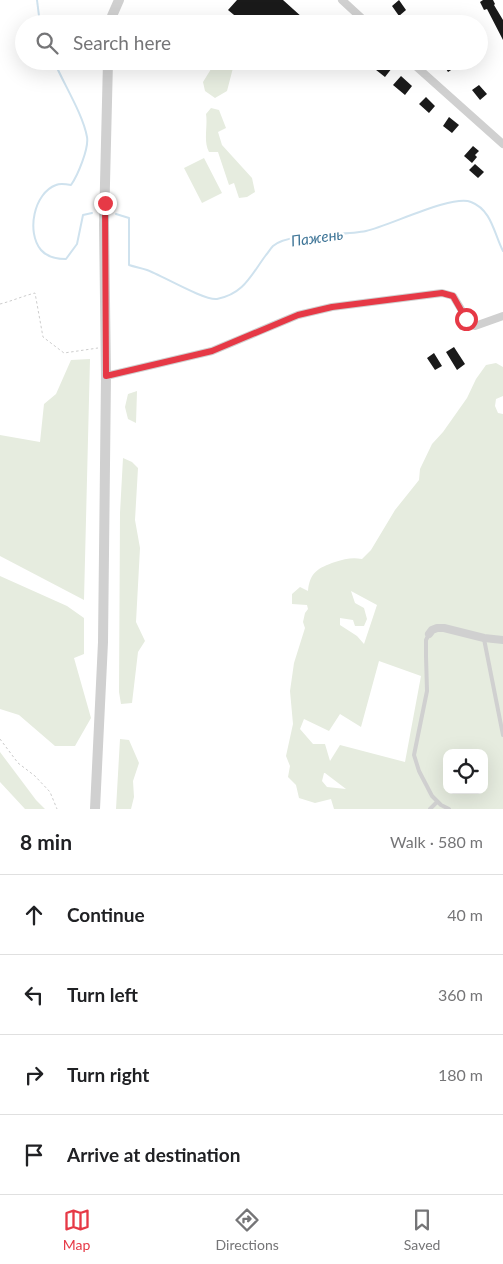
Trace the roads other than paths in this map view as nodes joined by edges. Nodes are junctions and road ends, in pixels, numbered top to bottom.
1 (119, 0) edge
2 (344, 1) edge
3 (114, 15) edge
4 (359, 15) edge
5 (108, 70) edge
6 (420, 70) edge
7 (503, 144) edge
8 (503, 316) edge
9 (470, 324) junction
10 (461, 328) dead end
11 (106, 376) junction
12 (429, 634) joint
13 (484, 638) junction
14 (503, 640) edge
15 (503, 734) edge
16 (438, 802) junction
17 (95, 809) edge
18 (430, 809) edge
19 (449, 809) edge

1 - 3 street
2 - 4 street
5 - 11 street
6 - 7 street
8 - 9 street
9 - 10 lane
9 - 11 street
11 - 17 street
12 - 13 street
12 - 16 lane
13 - 14 street
13 - 15 lane
16 - 18 lane
16 - 19 lane

